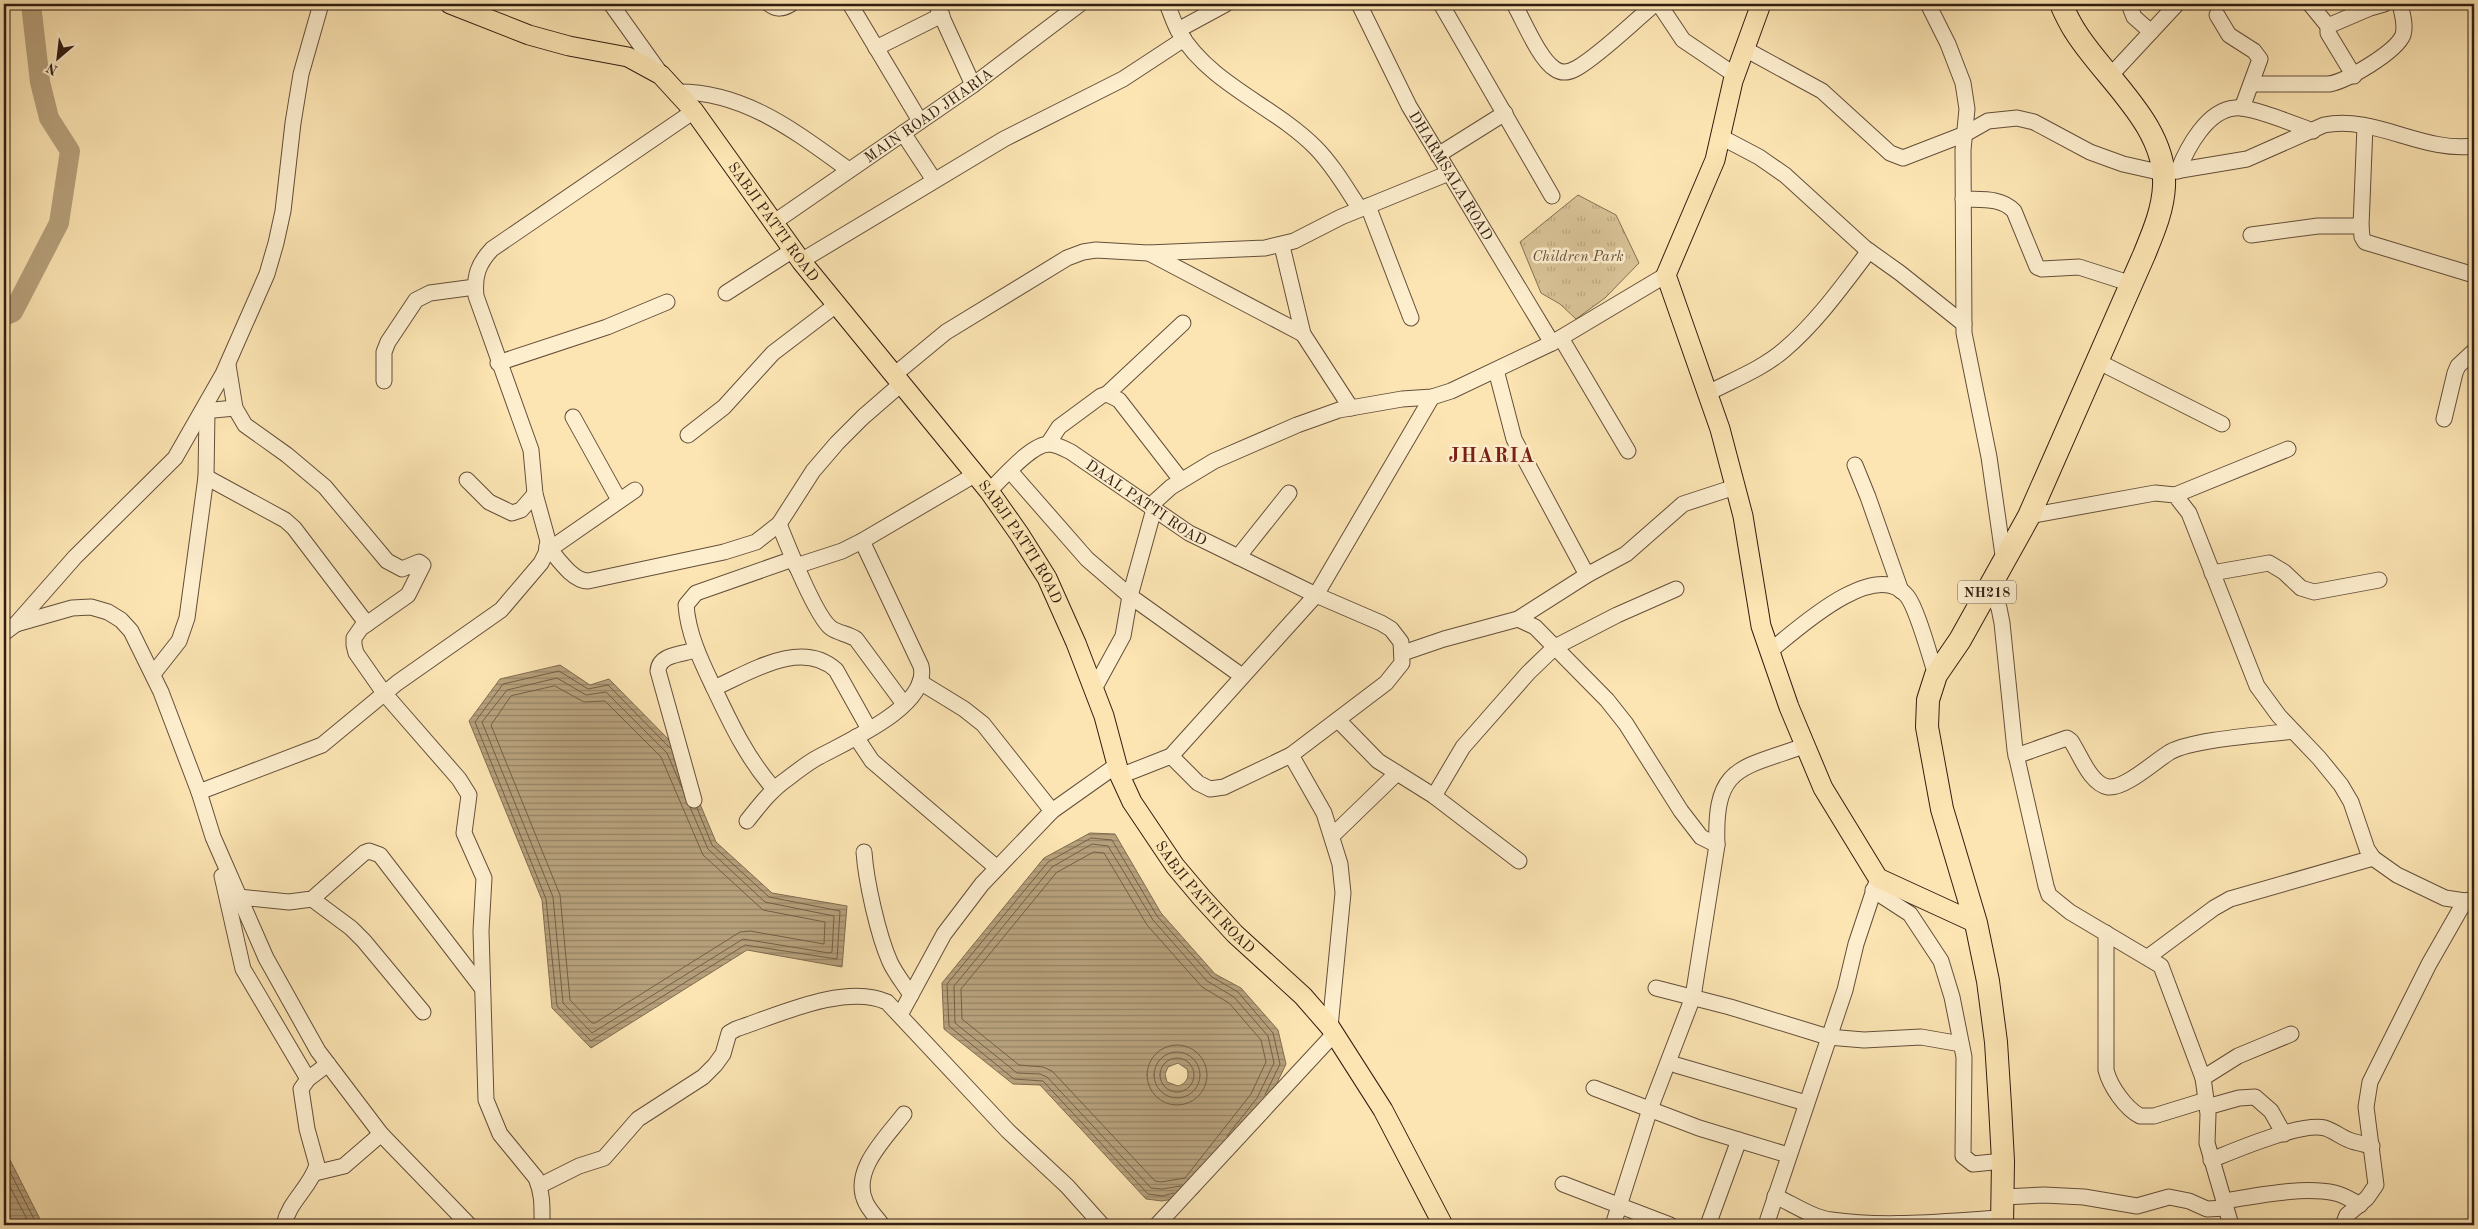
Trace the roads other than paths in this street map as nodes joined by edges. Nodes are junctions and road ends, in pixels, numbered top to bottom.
1 (321, 4) edge
2 (450, 4) edge
3 (611, 4) edge
4 (769, 4) edge
5 (791, 4) edge
6 (850, 4) edge
7 (1080, 4) edge
8 (1167, 4) edge
9 (1226, 4) edge
10 (1359, 4) edge
11 (1441, 4) edge
12 (1514, 4) edge
13 (1655, 4) edge
14 (1659, 4) edge
15 (1761, 4) edge
16 (1928, 4) edge
17 (2061, 4) edge
18 (2129, 4) edge
19 (2177, 4) edge
20 (2310, 4) edge
21 (2384, 4) edge
22 (2400, 4) edge
23 (939, 9) edge
24 (2218, 15) dead end
25 (2328, 26) junction
26 (2151, 32) junction
27 (1181, 35) junction
28 (876, 48) junction
29 (1745, 49) junction
30 (662, 75) junction
31 (1735, 75) junction
32 (2110, 76) junction
33 (2354, 76) junction
34 (2251, 84) junction
35 (973, 85) junction
36 (677, 92) junction
37 (2242, 108) junction
38 (694, 111) junction
39 (1504, 113) junction
40 (920, 121) junction
41 (2365, 126) junction
42 (2313, 131) junction
43 (903, 133) junction
44 (1965, 134) junction
45 (1721, 137) junction
46 (2474, 146) edge
47 (1438, 155) junction
48 (849, 170) junction
49 (2171, 172) junction
50 (1449, 174) junction
51 (934, 180) junction
52 (1552, 196) dead end
53 (1963, 199) junction
54 (1364, 208) junction
55 (773, 223) junction
56 (2361, 226) junction
57 (2251, 235) dead end
58 (1282, 246) junction
59 (1869, 252) junction
60 (1148, 253) junction
61 (797, 255) junction
62 (1666, 275) junction
63 (2474, 275) edge
64 (2132, 284) junction
65 (475, 287) junction
66 (726, 293) dead end
67 (667, 302) dead end
68 (836, 304) junction
69 (1410, 318) dead end
70 (1183, 323) dead end
71 (1964, 324) junction
72 (1303, 334) junction
73 (1556, 341) junction
74 (2474, 351) edge
75 (2097, 361) junction
76 (498, 363) junction
77 (228, 365) junction
78 (1496, 370) junction
79 (898, 379) junction
80 (384, 381) dead end
81 (1708, 393) junction
82 (1107, 394) junction
83 (1432, 397) junction
84 (235, 408) junction
85 (1351, 408) junction
86 (205, 411) junction
87 (573, 416) dead end
88 (2444, 419) dead end
89 (2222, 424) dead end
90 (688, 435) dead end
91 (1048, 444) junction
92 (2288, 449) dead end
93 (1628, 451) dead end
94 (1855, 465) dead end
95 (1010, 471) junction
96 (976, 474) junction
97 (206, 477) junction
98 (467, 480) dead end
99 (1181, 480) junction
100 (1735, 487) junction
101 (635, 490) dead end
102 (989, 490) junction
103 (1289, 493) dead end
104 (536, 494) junction
105 (2174, 495) junction
106 (619, 500) junction
107 (1152, 508) junction
108 (2029, 516) junction
109 (779, 524) junction
110 (862, 541) junction
111 (549, 548) junction
112 (1238, 557) junction
113 (795, 562) junction
114 (2004, 562) junction
115 (2212, 573) junction
116 (1587, 575) junction
117 (2379, 580) dead end
118 (1989, 587) junction
119 (1676, 589) dead end
120 (1901, 591) junction
121 (1316, 595) junction
122 (1130, 596) junction
123 (1518, 619) junction
124 (367, 624) junction
125 (10, 629) edge
126 (1555, 647) junction
127 (696, 650) junction
128 (1769, 652) junction
129 (1403, 653) junction
130 (153, 674) junction
131 (1936, 675) junction
132 (1242, 676) junction
133 (920, 682) junction
134 (714, 688) junction
135 (1094, 689) junction
136 (384, 693) junction
137 (904, 704) junction
138 (1338, 720) junction
139 (870, 729) junction
140 (2293, 731) junction
141 (856, 737) junction
142 (1804, 746) junction
143 (1291, 755) junction
144 (1171, 756) junction
145 (2016, 756) junction
146 (1119, 770) junction
147 (1397, 773) junction
148 (774, 789) junction
149 (199, 792) junction
150 (1434, 796) junction
151 (694, 800) dead end
152 (1052, 811) junction
153 (747, 821) dead end
154 (1332, 836) junction
155 (216, 845) junction
156 (1717, 846) junction
157 (864, 852) dead end
158 (2372, 858) junction
159 (1519, 861) dead end
160 (997, 868) junction
161 (1875, 884) junction
162 (239, 897) junction
163 (312, 899) junction
164 (2470, 900) edge
165 (1976, 923) junction
166 (2106, 933) junction
167 (2148, 957) junction
168 (482, 988) junction
169 (1656, 988) dead end
170 (911, 995) junction
171 (1693, 997) junction
172 (423, 1012) dead end
173 (900, 1014) junction
174 (1332, 1030) junction
175 (2291, 1034) dead end
176 (1828, 1037) junction
177 (1961, 1044) junction
178 (328, 1064) junction
179 (1676, 1065) dead end
180 (2203, 1078) junction
181 (308, 1079) junction
182 (1594, 1088) dead end
183 (1806, 1103) junction
184 (2207, 1104) junction
185 (1650, 1109) junction
186 (904, 1114) dead end
187 (381, 1134) junction
188 (2284, 1134) junction
189 (1739, 1140) junction
190 (2372, 1146) junction
191 (1788, 1156) junction
192 (2212, 1160) junction
193 (2003, 1161) junction
194 (315, 1173) junction
195 (1563, 1184) dead end
196 (539, 1186) junction
197 (1775, 1196) junction
198 (2224, 1204) junction
199 (1620, 1205) junction
200 (2360, 1205) junction
201 (2002, 1213) edge
202 (284, 1225) edge
203 (469, 1225) edge
204 (542, 1225) edge
205 (882, 1225) edge
206 (1102, 1225) edge
207 (1157, 1225) edge
208 (1443, 1225) edge
209 (1613, 1225) edge
210 (1670, 1225) edge
211 (1708, 1225) edge
212 (1766, 1225) edge
213 (2231, 1225) edge
214 (2343, 1225) edge

1 - 77 street
2 - 30 main road, SABJI PATTI ROAD
3 - 30 street
4 - 5 street
6 - 28 street
7 - 35 street, MAIN ROAD JHARIA
8 - 27 street
9 - 27 street
10 - 47 street, DHARMSALA ROAD
11 - 39 street
12 - 13 street
14 - 31 street
15 - 29 main road
16 - 44 street
17 - 32 highway, NH218
18 - 26 street
19 - 26 street
20 - 25 street
21 - 25 street
22 - 33 street
23 - 28 street
23 - 35 street
24 - 34 street
25 - 33 street
26 - 32 street
27 - 51 street
27 - 54 street
28 - 40 street
29 - 31 main road
29 - 44 street
30 - 36 main road, SABJI PATTI ROAD
31 - 45 main road
32 - 49 highway, NH218
33 - 34 street
34 - 37 street
35 - 40 street, MAIN ROAD JHARIA
36 - 38 main road, SABJI PATTI ROAD
36 - 48 street
37 - 42 street
37 - 49 street
38 - 55 main road, SABJI PATTI ROAD
38 - 65 street
39 - 47 street
39 - 52 street
40 - 43 street, MAIN ROAD JHARIA
41 - 42 street
41 - 46 street
41 - 56 street
42 - 49 street
43 - 48 street, MAIN ROAD JHARIA
43 - 51 street
44 - 49 street
44 - 53 street
45 - 59 street
45 - 62 main road
47 - 50 street, DHARMSALA ROAD
48 - 55 street, MAIN ROAD JHARIA
49 - 64 highway, NH218
50 - 54 street
50 - 73 street, DHARMSALA ROAD
51 - 61 street
53 - 64 street
53 - 71 street
54 - 58 street
54 - 69 street
55 - 61 main road, SABJI PATTI ROAD
56 - 57 street
56 - 63 street
58 - 60 street
58 - 72 street
59 - 71 street
59 - 81 street
60 - 72 street
60 - 79 street
61 - 66 street
61 - 68 main road, SABJI PATTI ROAD
62 - 73 street
62 - 81 main road
64 - 75 highway, NH218
65 - 76 street
65 - 80 street
67 - 76 street
68 - 79 main road, SABJI PATTI ROAD
68 - 90 street
70 - 82 street
71 - 114 street
72 - 85 street
73 - 78 street
73 - 93 street, DHARMSALA ROAD
74 - 88 street
75 - 89 street
75 - 108 highway, NH218
76 - 104 street
77 - 84 street
77 - 86 street
78 - 83 street
78 - 116 street
79 - 96 main road, SABJI PATTI ROAD
79 - 109 street
81 - 100 main road
82 - 91 street
82 - 99 street
83 - 85 street
83 - 121 street
84 - 86 street
84 - 124 street
85 - 99 street
86 - 97 street
86 - 125 street
87 - 106 street
91 - 95 street
91 - 107 street, DAAL PATTI ROAD
92 - 105 street
94 - 120 street
95 - 102 street
95 - 122 street
96 - 102 main road, SABJI PATTI ROAD
96 - 110 street
97 - 124 street
97 - 130 street
98 - 104 street
99 - 107 street
100 - 116 street
100 - 128 main road
101 - 106 street
102 - 135 main road, SABJI PATTI ROAD
103 - 112 street
104 - 111 street
105 - 108 street
105 - 115 street
106 - 111 street
107 - 112 street, DAAL PATTI ROAD
107 - 122 street
108 - 114 highway, NH218
109 - 111 street
109 - 113 street
110 - 113 street
110 - 133 street
111 - 136 street
112 - 121 street, DAAL PATTI ROAD
113 - 127 street
113 - 137 street
114 - 118 highway, NH218
115 - 117 street
115 - 140 street
116 - 123 street
118 - 131 highway, NH218
118 - 145 street
119 - 126 street
120 - 128 street
120 - 131 street
121 - 129 street, DAAL PATTI ROAD
121 - 132 street
122 - 132 street
122 - 135 street
123 - 126 street
123 - 129 street
124 - 136 street
125 - 130 street
126 - 150 street
126 - 156 street
127 - 134 street
127 - 151 street
128 - 142 main road
129 - 138 street
130 - 149 street
131 - 165 highway, NH218
132 - 144 street
133 - 137 street
133 - 152 street
134 - 139 street
134 - 148 street
135 - 146 main road, SABJI PATTI ROAD
136 - 149 street
136 - 168 street
137 - 139 street
138 - 143 street
138 - 147 street
139 - 141 street
140 - 145 street
140 - 158 street
141 - 148 street
141 - 160 street
142 - 156 street
142 - 161 main road
143 - 144 street
143 - 154 street
144 - 146 street
145 - 166 street
146 - 152 street
146 - 174 main road, SABJI PATTI ROAD
147 - 150 street
147 - 154 street
148 - 153 street
149 - 155 street
150 - 159 street
152 - 160 street
154 - 174 street
155 - 162 street
155 - 181 street
156 - 171 street
157 - 170 street
158 - 164 street
158 - 167 street
160 - 170 street
161 - 165 main road
161 - 176 street
161 - 177 street
162 - 163 street
162 - 178 street
163 - 168 street
163 - 172 street
164 - 190 street
165 - 193 highway, NH218
166 - 167 street
166 - 184 street
167 - 180 street
168 - 196 street
169 - 171 street
170 - 173 street
171 - 176 street
171 - 185 street
173 - 196 street
173 - 206 street
174 - 207 street
174 - 208 main road, SABJI PATTI ROAD
175 - 180 street
176 - 177 street
176 - 183 street
177 - 193 street
178 - 181 street
178 - 187 street
179 - 183 street
180 - 184 street
181 - 194 street
182 - 185 street
183 - 191 street
184 - 188 street
184 - 192 street
185 - 189 street
185 - 199 street
186 - 205 street
187 - 194 street
187 - 203 street
188 - 190 street
188 - 192 street
189 - 191 street
189 - 211 street
190 - 200 street
191 - 197 street
192 - 198 street
193 - 201 highway, NH218
194 - 202 street
195 - 199 street
196 - 204 street
197 - 201 street
197 - 212 street
198 - 200 street
198 - 201 street
198 - 213 street
199 - 209 street
199 - 210 street
200 - 214 street

